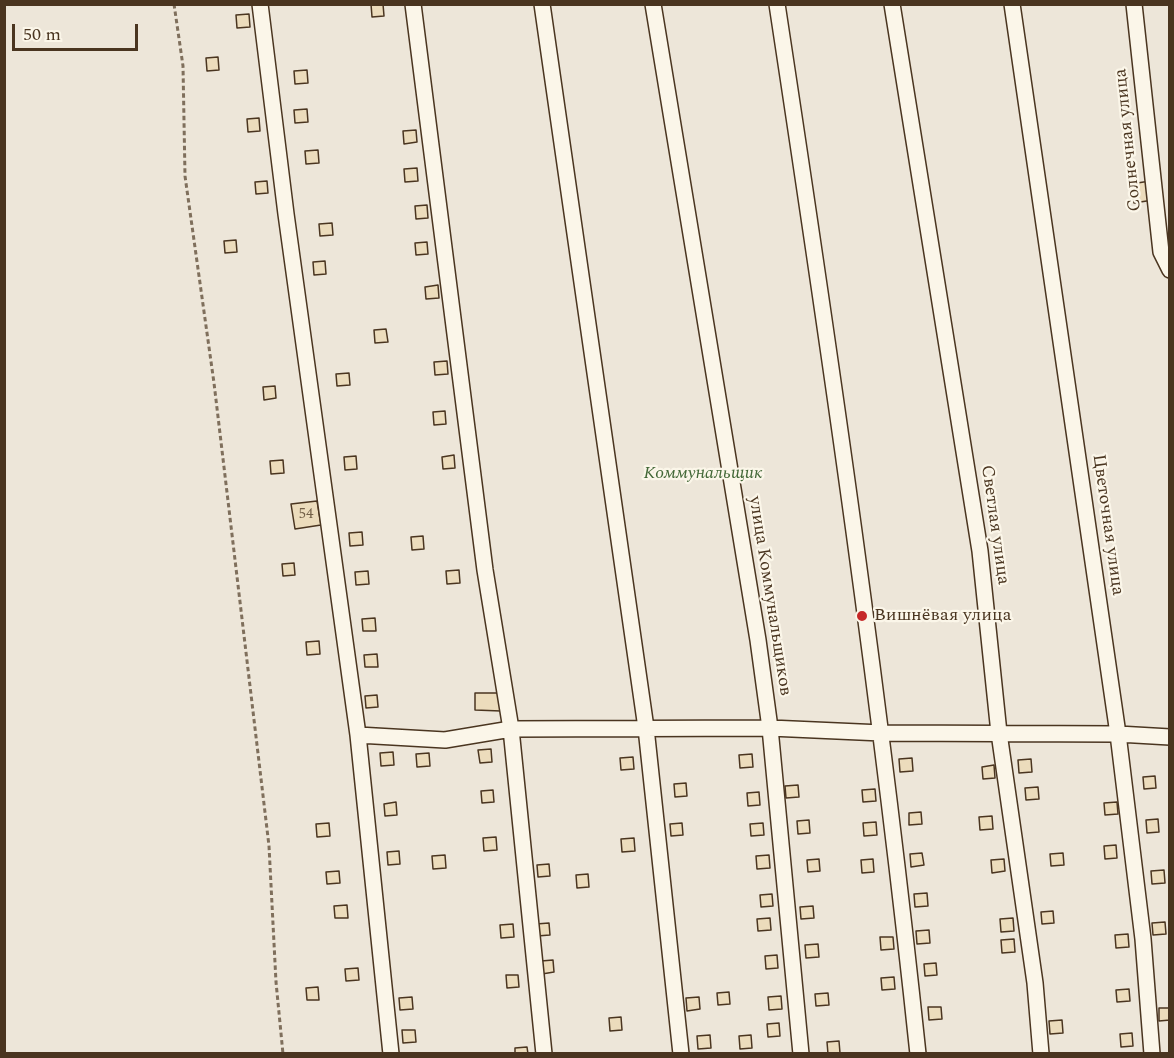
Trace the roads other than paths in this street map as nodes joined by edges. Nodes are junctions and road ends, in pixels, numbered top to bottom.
1 (260, 4) edge
2 (413, 4) edge
3 (542, 4) edge
4 (653, 4) edge
5 (777, 4) edge
6 (892, 4) edge
7 (1012, 4) edge
8 (1134, 4) edge
9 (1170, 270) edge
10 (646, 728) junction
11 (770, 728) junction
12 (511, 729) junction
13 (882, 733) junction
14 (999, 733) junction
15 (1118, 734) junction
16 (358, 735) junction
17 (1170, 737) edge
18 (391, 1053) edge
19 (544, 1053) edge
20 (681, 1053) edge
21 (801, 1053) edge
22 (918, 1053) edge
23 (1041, 1053) edge
24 (1152, 1053) edge

1 - 16 street
2 - 12 street
3 - 10 street
4 - 11 street, улица Коммунальщиков
5 - 13 street
6 - 14 street, Светлая улица
7 - 15 street, Цветочная улица
8 - 9 street, Солнечная улица
10 - 11 street
10 - 12 street
10 - 20 street
11 - 13 street
11 - 21 street, улица Коммунальщиков
12 - 16 street
12 - 19 street
13 - 14 street
13 - 22 street
14 - 15 street
14 - 23 street, Светлая улица
15 - 17 street
15 - 24 street, Цветочная улица
16 - 18 street

